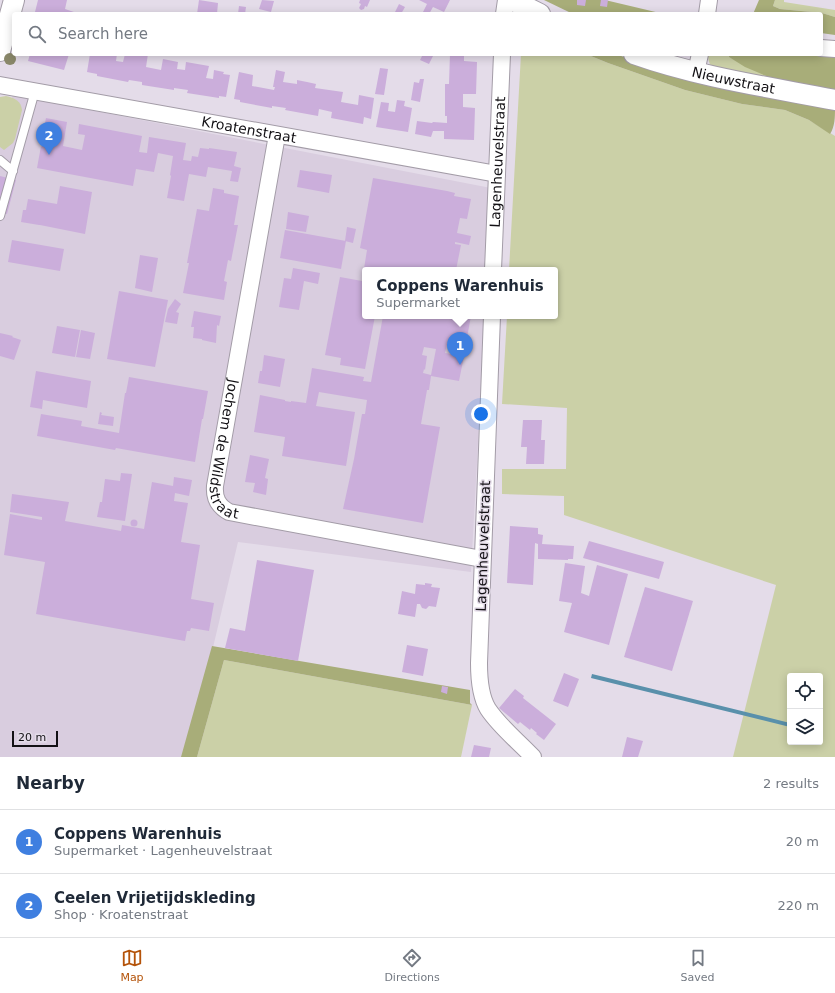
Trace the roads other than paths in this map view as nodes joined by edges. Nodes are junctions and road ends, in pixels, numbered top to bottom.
1 (14, 0) edge
2 (506, 0) edge
3 (512, 0) edge
4 (709, 0) edge
5 (504, 12) edge
6 (536, 12) edge
7 (707, 12) edge
8 (823, 48) edge
9 (835, 49) edge
10 (0, 51) edge
11 (502, 56) edge
12 (640, 56) edge
13 (698, 63) edge
14 (0, 85) edge
15 (35, 91) junction
16 (835, 100) edge
17 (277, 135) junction
18 (0, 160) edge
19 (13, 171) junction
20 (497, 174) junction
21 (0, 216) edge
22 (493, 267) edge
23 (492, 319) edge
24 (482, 559) junction
25 (532, 757) edge

1 - 10 street
2 - 5 street
3 - 6 street
4 - 7 street
8 - 9 street
11 - 20 street, Lagenheuvelstraat
12 - 13 street, Nieuwstraat
13 - 16 street, Nieuwstraat
14 - 15 street, Kroatenstraat
15 - 17 street, Kroatenstraat
15 - 19 lane
17 - 20 street, Kroatenstraat
17 - 24 street, Jochem de Wildstraat
18 - 19 lane
19 - 21 lane
20 - 22 street, Lagenheuvelstraat
23 - 24 street, Lagenheuvelstraat
24 - 25 street, Lagenheuvelstraat

